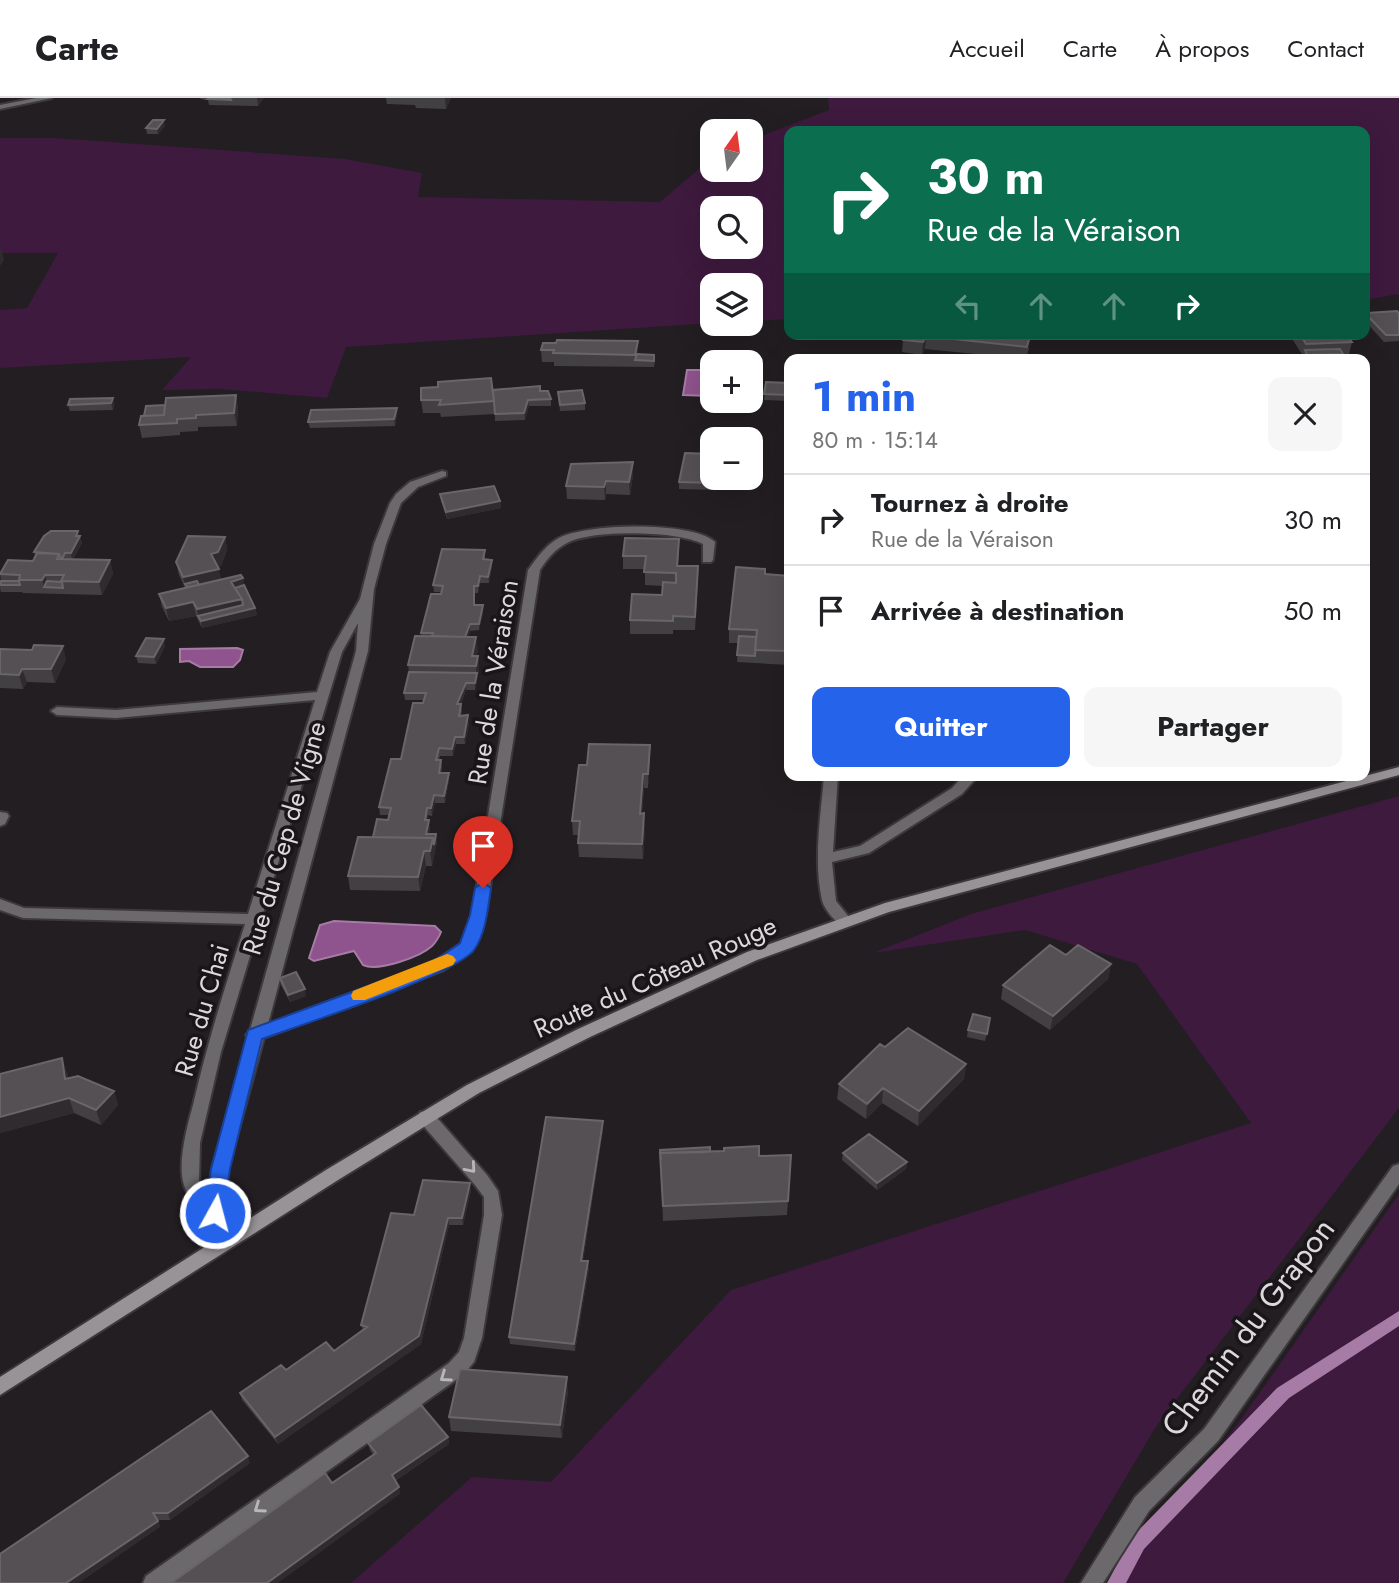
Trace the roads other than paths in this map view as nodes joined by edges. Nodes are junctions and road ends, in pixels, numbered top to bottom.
1 (48, 98) edge
2 (0, 107) edge
3 (442, 474) dead end
4 (707, 560) dead end
5 (366, 598) junction
6 (323, 695) junction
7 (57, 712) dead end
8 (1399, 771) edge
9 (1370, 779) edge
10 (831, 781) edge
11 (966, 781) edge
12 (1361, 781) edge
13 (825, 859) junction
14 (0, 904) edge
15 (254, 919) junction
16 (846, 922) junction
17 (254, 1035) junction
18 (426, 1117) junction
19 (1399, 1171) edge
20 (215, 1213) junction
21 (233, 1238) junction
22 (0, 1387) edge
23 (153, 1583) edge
24 (1091, 1583) edge

1 - 2 street
3 - 5 street, Rue du Cep de Vigne
4 - 17 street, Rue de la Véraison
5 - 6 street, Rue du Chai
5 - 17 street, Rue du Cep de Vigne
6 - 7 street
6 - 15 street, Rue du Chai
8 - 9 street, Route du Côteau Rouge
10 - 13 street
11 - 13 street
12 - 16 street, Route du Côteau Rouge
13 - 16 street
14 - 15 street
15 - 20 street, Rue du Chai
16 - 18 street, Route du Côteau Rouge
17 - 20 street, Rue du Cep de Vigne
18 - 21 street, Route du Côteau Rouge
18 -> 23 street
19 - 24 street, Chemin du Grapon
20 - 21 street
21 - 22 street, Route du Côteau Rouge

